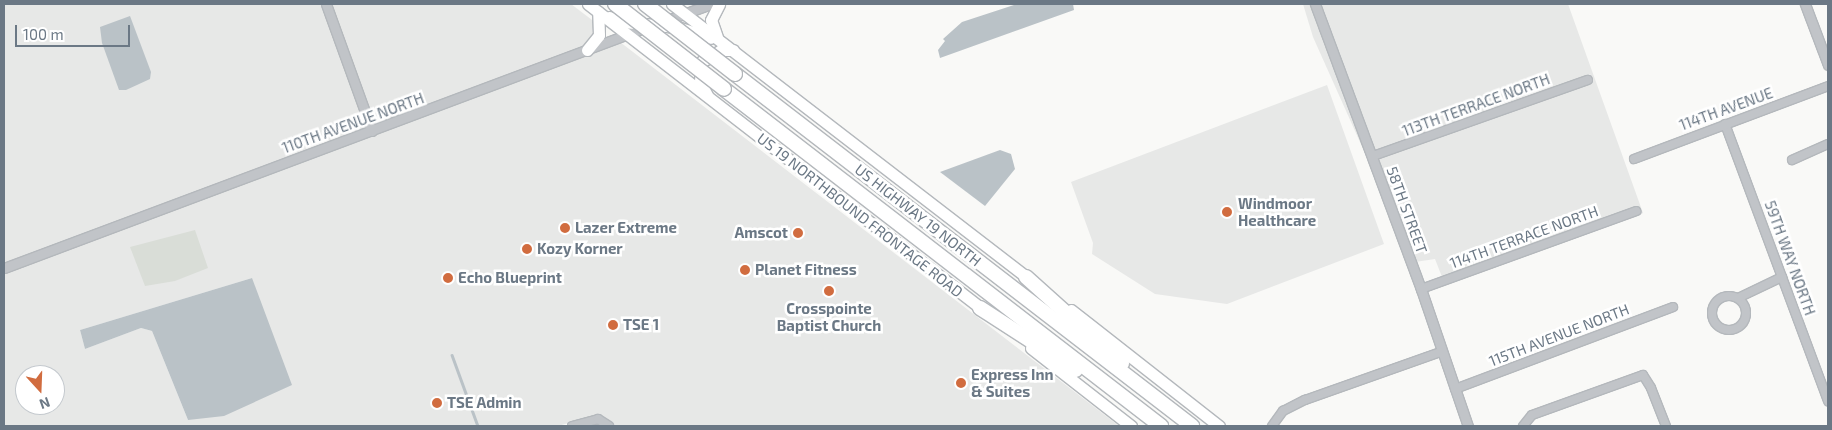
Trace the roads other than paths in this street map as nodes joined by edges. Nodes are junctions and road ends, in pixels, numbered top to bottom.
1 (326, 4) edge
2 (588, 4) edge
3 (615, 4) edge
4 (645, 4) edge
5 (649, 4) edge
6 (672, 4) edge
7 (711, 4) edge
8 (719, 4) edge
9 (1315, 4) edge
10 (1805, 4) edge
11 (598, 12) junction
12 (684, 13) junction
13 (655, 24) junction
14 (626, 35) junction
15 (719, 40) junction
16 (587, 50) junction
17 (733, 50) junction
18 (1828, 65) edge
19 (674, 71) junction
20 (1588, 80) dead end
21 (1828, 86) edge
22 (708, 98) junction
23 (1725, 124) junction
24 (372, 131) junction
25 (1828, 144) edge
26 (1373, 156) junction
27 (1634, 159) dead end
28 (1792, 160) dead end
29 (1636, 211) dead end
30 (4, 268) edge
31 (1026, 277) junction
32 (1782, 277) junction
33 (1421, 289) junction
34 (1738, 298) junction
35 (1673, 307) dead end
36 (980, 308) junction
37 (1443, 351) junction
38 (1455, 389) junction
39 (1828, 402) edge
40 (1140, 410) junction
41 (1189, 424) edge
42 (572, 426) edge
43 (609, 426) edge
44 (1131, 426) edge
45 (1161, 426) edge
46 (1219, 426) edge
47 (1272, 426) edge
48 (1468, 426) edge
49 (1523, 426) edge
50 (1666, 426) edge

1 - 24 street
2 - 11 main road, US 19 NORTHBOUND FRONTAGE ROAD
3 - 40 highway, US HIGHWAY 19 NORTH, bridge
4 - 41 highway, US HIGHWAY 19 NORTH, bridge
5 - 13 main road
6 - 12 main road
7 - 12 street, 110TH AVENUE NORTH
8 - 15 main road
9 - 26 street, 58TH STREET
10 - 18 street
11 - 13 main road
11 - 14 main road, US 19 NORTHBOUND FRONTAGE ROAD
11 - 16 main road
12 - 13 street, 110TH AVENUE NORTH
12 - 15 main road
13 - 14 street, 110TH AVENUE NORTH
13 - 15 main road
13 - 19 main road
14 - 16 street, 110TH AVENUE NORTH
14 - 19 main road, US 19 NORTHBOUND FRONTAGE ROAD
15 - 17 main road
16 - 24 street, 110TH AVENUE NORTH
17 - 22 main road
17 - 31 main road
19 - 22 main road, US 19 NORTHBOUND FRONTAGE ROAD
20 - 26 street, 113TH TERRACE NORTH
21 - 23 street, 114TH AVENUE
22 - 36 main road, US 19 NORTHBOUND FRONTAGE ROAD
23 - 27 street, 114TH AVENUE
23 - 32 street, 59TH WAY NORTH
24 - 30 street, 110TH AVENUE NORTH
25 - 28 street
26 - 33 street, 58TH STREET
29 - 33 street, 114TH TERRACE NORTH
31 - 41 highway
31 - 46 main road
32 - 34 street
32 - 39 street, 59TH WAY NORTH
33 - 37 street, 58TH STREET
34 - 34 street
35 - 38 street, 115TH AVENUE NORTH
36 - 40 highway
36 - 44 main road, US 19 NORTHBOUND FRONTAGE ROAD
37 - 38 street, 58TH STREET
37 - 47 street
38 - 48 street, 58TH STREET
40 - 45 highway, US HIGHWAY 19 NORTH
42 - 43 street
49 - 50 street

